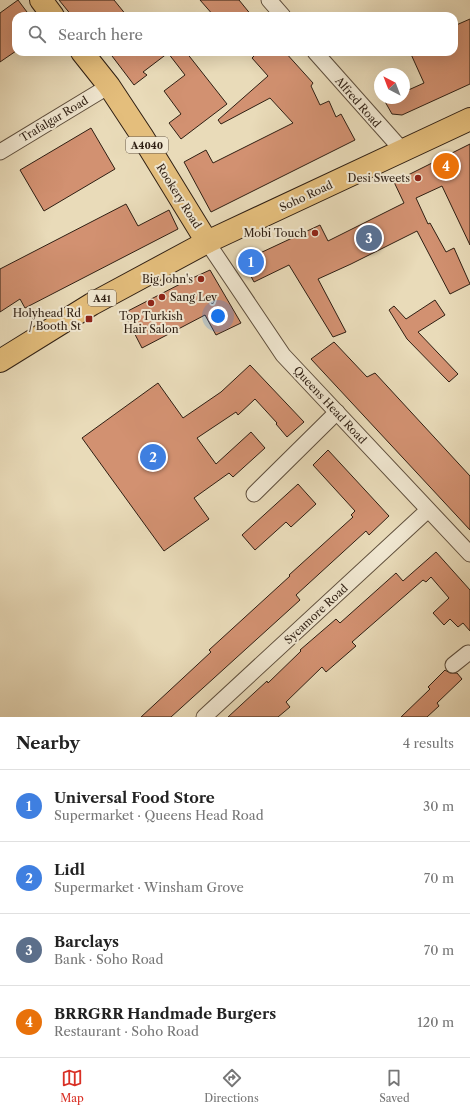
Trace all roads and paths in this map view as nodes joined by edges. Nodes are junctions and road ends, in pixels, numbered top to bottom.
1 (41, 0) edge
2 (269, 0) edge
3 (50, 12) edge
4 (280, 12) edge
5 (85, 56) edge
6 (318, 56) edge
7 (108, 86) junction
8 (470, 119) edge
9 (403, 151) junction
10 (0, 152) edge
11 (207, 242) junction
12 (0, 361) edge
13 (337, 412) junction
14 (254, 494) dead end
15 (428, 510) junction
16 (470, 554) edge
17 (469, 653) edge
18 (453, 666) dead end
19 (204, 717) edge

1 - 3 main road
2 - 4 street
5 - 7 main road, Rookery Road / A4040
6 - 9 street, Alfred Road
7 - 10 street, Trafalgar Road
7 - 11 main road, Rookery Road / A4040
8 - 9 main road, Soho Road / A41
9 - 11 main road, Soho Road / A41
11 - 12 main road, A41
11 - 13 street, Queens Head Road
13 - 14 street
13 - 15 street, Queens Head Road
15 - 16 street, Queens Head Road
15 - 19 street, Sycamore Road
17 - 18 street

